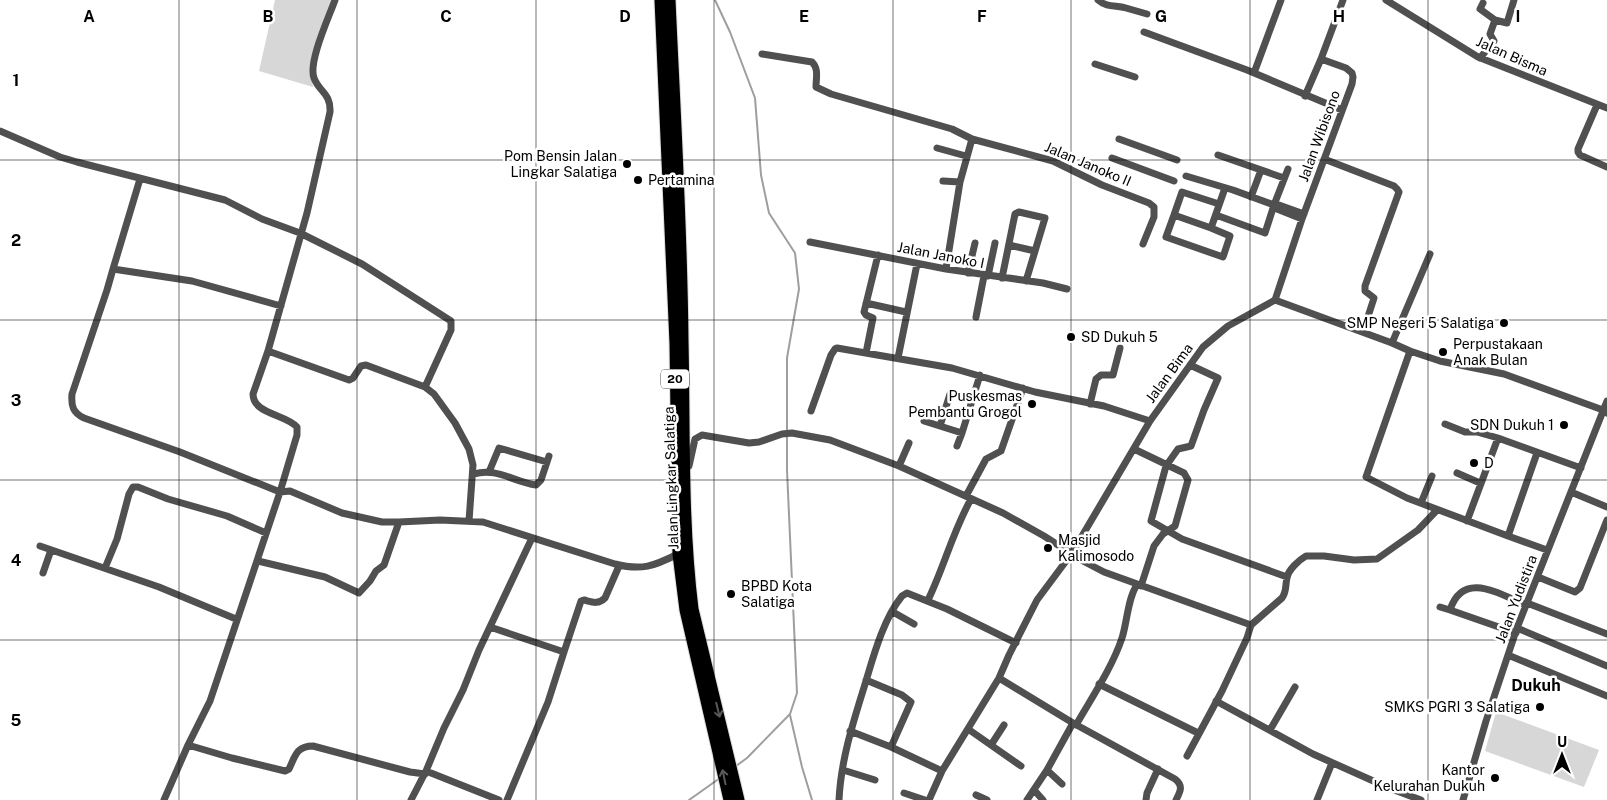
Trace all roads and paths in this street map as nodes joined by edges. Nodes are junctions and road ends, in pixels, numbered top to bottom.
1 (335, 0) edge
2 (660, 0) edge
3 (670, 0) edge
4 (1098, 0) edge
5 (1281, 0) edge
6 (1343, 0) edge
7 (1386, 0) edge
8 (1514, 0) edge
9 (1483, 3) dead end
10 (1147, 14) dead end
11 (1495, 20) junction
12 (1144, 32) dead end
13 (762, 54) dead end
14 (1480, 58) junction
15 (1321, 59) junction
16 (1095, 64) dead end
17 (1254, 74) junction
18 (1135, 77) dead end
19 (1305, 96) junction
20 (1597, 105) junction
21 (1607, 108) edge
22 (1342, 110) junction
23 (0, 131) edge
24 (972, 138) junction
25 (1119, 138) dead end
26 (937, 148) dead end
27 (1218, 155) dead end
28 (966, 156) junction
29 (1112, 158) dead end
30 (1324, 158) junction
31 (1177, 160) dead end
32 (1607, 167) edge
33 (1288, 169) dead end
34 (1261, 170) junction
35 (1186, 176) dead end
36 (1284, 178) junction
37 (140, 179) junction
38 (943, 181) dead end
39 (1174, 181) dead end
40 (960, 182) junction
41 (1225, 188) junction
42 (1252, 197) junction
43 (1219, 204) junction
44 (1274, 206) junction
45 (1216, 214) junction
46 (1174, 215) junction
47 (1303, 216) junction
48 (1211, 228) junction
49 (300, 233) junction
50 (810, 242) dead end
51 (975, 243) dead end
52 (995, 243) dead end
53 (1009, 244) junction
54 (1143, 244) dead end
55 (1035, 251) junction
56 (1430, 254) dead end
57 (878, 255) junction
58 (917, 264) junction
59 (113, 269) junction
60 (946, 269) junction
61 (968, 273) junction
62 (986, 276) junction
63 (1002, 278) junction
64 (1026, 281) junction
65 (1067, 289) dead end
66 (1275, 300) junction
67 (866, 303) junction
68 (281, 306) junction
69 (906, 312) junction
70 (976, 317) dead end
71 (1363, 332) junction
72 (1392, 342) junction
73 (1120, 348) dead end
74 (268, 351) junction
75 (1410, 351) junction
76 (866, 352) junction
77 (898, 358) junction
78 (1190, 365) junction
79 (980, 375) junction
80 (425, 387) junction
81 (1023, 388) junction
82 (950, 394) dead end
83 (1607, 401) edge
84 (1090, 404) junction
85 (1605, 411) edge
86 (812, 412) dead end
87 (1150, 421) junction
88 (924, 422) dead end
89 (1445, 424) dead end
90 (940, 426) junction
91 (962, 433) junction
92 (1498, 438) junction
93 (909, 443) dead end
94 (958, 446) dead end
95 (1134, 449) junction
96 (1536, 453) junction
97 (899, 466) junction
98 (1166, 466) junction
99 (1581, 468) junction
100 (489, 472) junction
101 (1457, 473) dead end
102 (474, 474) junction
103 (1432, 476) dead end
104 (1480, 483) junction
105 (680, 489) junction
106 (280, 492) junction
107 (1571, 492) junction
108 (968, 498) junction
109 (1421, 503) junction
110 (1607, 507) edge
111 (1437, 510) junction
112 (1607, 520) edge
113 (469, 521) junction
114 (1467, 521) junction
115 (399, 522) junction
116 (682, 527) junction
117 (1168, 530) junction
118 (266, 533) junction
119 (1508, 536) junction
120 (532, 538) junction
121 (40, 546) dead end
122 (51, 550) junction
123 (1547, 550) junction
124 (1072, 553) junction
125 (678, 554) junction
126 (258, 561) junction
127 (619, 566) junction
128 (105, 568) junction
129 (42, 573) dead end
130 (1286, 577) junction
131 (1538, 577) junction
132 (1139, 586) junction
133 (928, 600) junction
134 (1527, 604) junction
135 (1440, 606) dead end
136 (1450, 610) junction
137 (893, 612) junction
138 (236, 618) junction
139 (914, 624) dead end
140 (1251, 625) junction
141 (490, 627) junction
142 (1516, 630) junction
143 (1607, 634) edge
144 (1016, 643) junction
145 (564, 652) junction
146 (1508, 655) junction
147 (1607, 666) edge
148 (999, 678) junction
149 (866, 680) junction
150 (1099, 684) junction
151 (1295, 688) dead end
152 (1607, 696) edge
153 (1216, 701) junction
154 (1075, 724) junction
155 (1004, 725) dead end
156 (968, 729) junction
157 (1270, 730) junction
158 (850, 731) junction
159 (1198, 733) junction
160 (188, 745) junction
161 (991, 745) junction
162 (891, 747) junction
163 (724, 752) junction
164 (1187, 756) dead end
165 (1332, 762) junction
166 (1021, 766) dead end
167 (1158, 769) junction
168 (843, 770) junction
169 (1047, 770) junction
170 (942, 771) junction
171 (426, 772) junction
172 (875, 780) dead end
173 (1062, 784) dead end
174 (1035, 790) junction
175 (904, 793) dead end
176 (976, 795) dead end
177 (735, 798) edge
178 (164, 800) edge
179 (410, 800) edge
180 (499, 800) edge
181 (506, 800) edge
182 (839, 800) edge
183 (927, 800) edge
184 (987, 800) edge
185 (1027, 800) edge
186 (1043, 800) edge
187 (1146, 800) edge
188 (1176, 800) edge
189 (1317, 800) edge
190 (1421, 800) edge
191 (1463, 800) edge

1 - 49 street
2 - 105 highway, Jalan Lingkar Salatiga / 20
3 - 105 highway, Jalan Lingkar Salatiga / 20
4 - 10 street
5 - 17 street
6 - 15 street
7 - 14 street, Jalan Bisma
8 - 11 street
9 - 11 street
11 - 14 street
12 - 17 street
13 - 24 street, Jalan Janoko II
14 - 20 street, Jalan Bisma
15 - 19 street
15 - 22 street, Jalan Wibisono
16 - 18 street
17 - 19 street
19 - 22 street
20 - 21 street, Jalan Bisma
20 - 32 street
22 - 30 street, Jalan Wibisono
23 - 37 street
24 - 28 street
24 - 54 street, Jalan Janoko II
25 - 31 street
26 - 28 street
27 - 34 street
28 - 40 street
29 - 39 street
30 - 47 street, Jalan Wibisono
30 - 71 street
33 - 36 street
34 - 36 street
34 - 42 street
35 - 41 street
36 - 44 street
37 - 49 street
37 - 59 street
38 - 40 street
40 - 60 street
41 - 42 street
41 - 43 street
42 - 44 street
43 - 45 street
43 - 46 street
44 - 45 street
44 - 47 street
45 - 48 street
46 - 48 street
46 - 48 street
47 - 66 street, Jalan Wibisono
49 - 68 street
49 - 80 street
50 - 57 street, Jalan Janoko I
51 - 61 street
52 - 62 street
53 - 55 street
53 - 55 street
53 - 63 street
55 - 64 street
56 - 72 street
57 - 58 street, Jalan Janoko I
57 - 67 street
58 - 60 street, Jalan Janoko I
58 - 69 street
59 - 68 street
59 - 106 street
60 - 61 street, Jalan Janoko I
61 - 62 street, Jalan Janoko I
62 - 63 street, Jalan Janoko I
62 - 70 street
63 - 64 street, Jalan Janoko I
64 - 65 street, Jalan Janoko I
66 - 71 street
66 - 78 street, Jalan Bima
67 - 69 street
67 - 76 street
68 - 74 street
69 - 77 street
71 - 72 street
72 - 75 street
73 - 84 street
74 - 80 street
74 - 106 street
75 - 85 street
75 - 109 street
76 - 77 street
76 - 86 street
77 - 79 street
78 - 87 street, Jalan Bima
78 - 98 street
79 - 81 street
79 - 91 street
80 - 102 street
81 - 84 street
81 - 108 street
82 - 90 street
83 - 85 street, Jalan Yudistira
84 - 87 street
85 - 99 street, Jalan Yudistira
87 - 95 street, Jalan Bima
88 - 90 street
89 - 92 street
90 - 91 street
91 - 94 street
92 - 96 street
92 - 104 street
93 - 97 street
95 - 98 street
95 - 124 street, Jalan Bima
96 - 99 street
96 - 119 street
97 - 105 street
97 - 108 street
98 - 117 street
98 - 117 street
99 - 107 street, Jalan Yudistira
100 - 100 street
100 - 102 street
101 - 104 street
102 - 113 street
103 - 109 street
104 - 114 street
105 - 116 highway, Jalan Lingkar Salatiga / 20
106 - 115 street
106 - 118 street
107 - 110 street
107 - 123 street, Jalan Yudistira
108 - 124 street
108 - 133 street
109 - 111 street
111 - 114 street
111 - 130 street
112 - 131 street
113 - 115 street
113 - 120 street
114 - 119 street
115 - 126 street
116 - 125 highway, Jalan Lingkar Salatiga / 20
116 -> 163 highway, Jalan Lingkar Salatiga / 20
117 - 130 street
117 - 132 street
118 - 126 street
118 - 128 street
119 - 123 street
120 - 127 street
120 - 141 street
121 - 122 street
122 - 128 street
122 - 129 street
123 - 131 street, Jalan Yudistira
124 - 132 street
124 - 144 street, Jalan Bima
125 - 127 street
125 - 163 highway, Jalan Lingkar Salatiga / 20
126 - 138 street
127 - 145 street
128 - 138 street
130 - 140 street
131 - 134 street, Jalan Yudistira
132 - 140 street
132 - 150 street
133 - 137 street
133 - 144 street
134 - 136 street
134 - 142 street, Jalan Yudistira
134 - 143 street
135 - 136 street
136 - 142 street
137 - 139 street
137 - 149 street
138 - 160 street
140 - 153 street
141 - 145 street
141 - 171 street
142 - 146 street, Jalan Yudistira
142 - 147 street
144 - 148 street, Jalan Bima
145 - 181 street
146 - 152 street
146 - 191 street, Jalan Yudistira
148 - 154 street
148 - 156 street, Jalan Bima
149 - 158 street
149 - 162 street
150 - 154 street
150 - 159 street
151 - 157 street
153 - 157 street
153 - 159 street
154 - 167 street
154 - 169 street
155 - 161 street
156 - 161 street
156 - 170 street, Jalan Bima
157 - 165 street
158 - 162 street
158 - 168 street
159 - 164 street
160 - 171 street
160 - 178 street
161 - 166 street
162 - 170 street
163 - 177 highway, Jalan Lingkar Salatiga / 20
165 - 189 street
165 - 190 street
167 - 187 street
167 - 188 street
168 - 172 street
168 - 182 street
169 - 173 street
169 - 174 street
170 - 183 street, Jalan Bima
171 - 179 street
171 - 180 street
174 - 185 street
174 - 186 street
175 - 183 street
176 - 184 street

